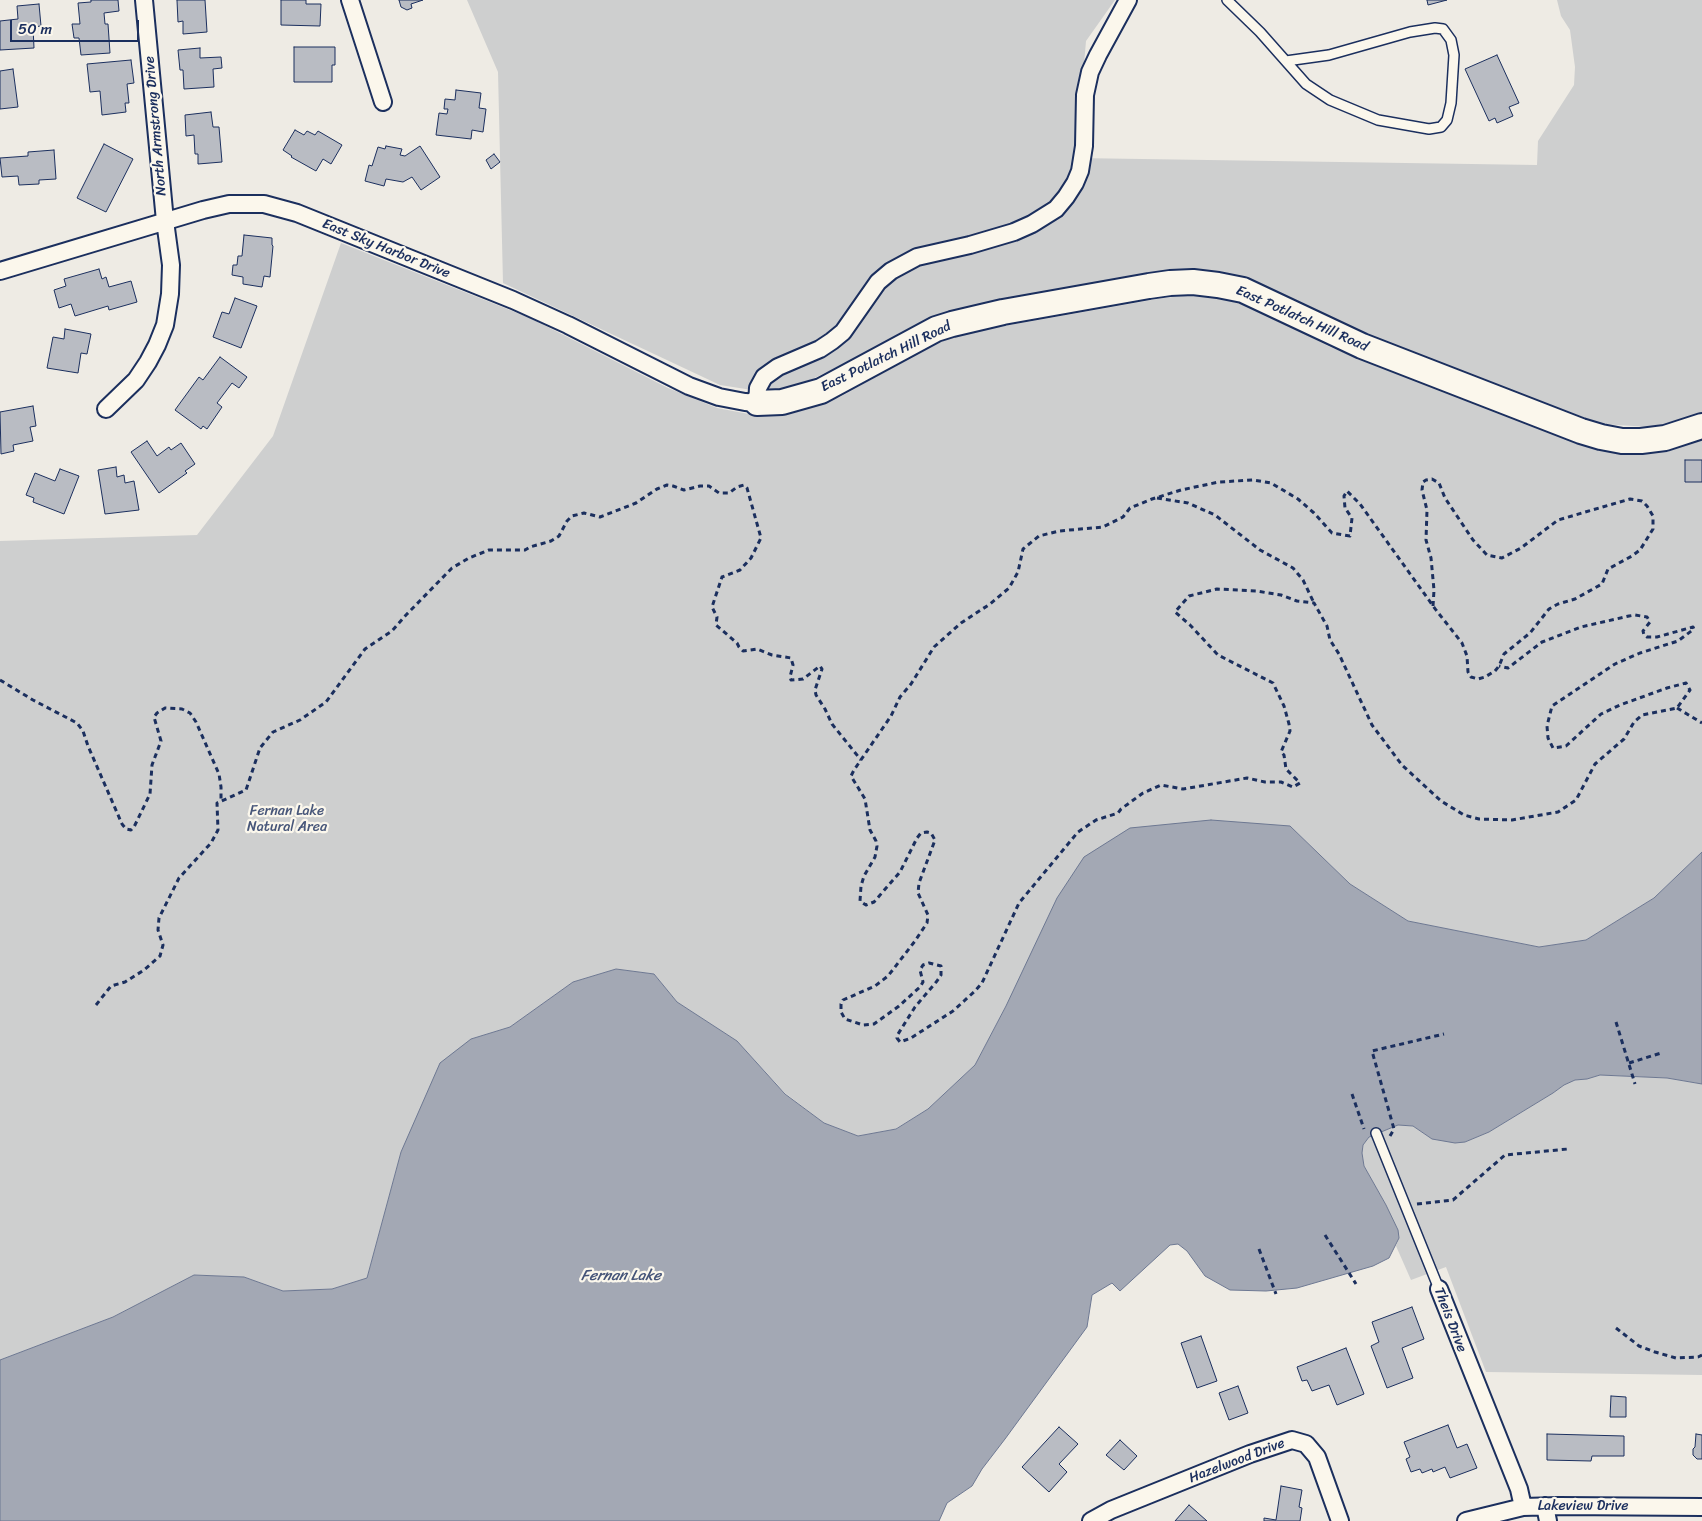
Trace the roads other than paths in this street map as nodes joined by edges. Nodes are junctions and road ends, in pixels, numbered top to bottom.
1 (144, 0) edge
2 (350, 0) edge
3 (1128, 0) edge
4 (1227, 0) edge
5 (1286, 61) junction
6 (383, 102) dead end
7 (165, 221) junction
8 (0, 270) edge
9 (757, 403) junction
10 (106, 409) dead end
11 (1702, 426) edge
12 (1376, 1133) dead end
13 (1438, 1290) joint
14 (1523, 1507) junction
15 (1702, 1507) edge
16 (1546, 1514) edge
17 (1091, 1521) edge
18 (1340, 1521) edge
19 (1466, 1521) edge

1 - 7 street, North Armstrong Drive
2 - 6 street
3 - 9 street
4 - 5 lane
5 - 5 lane
7 - 8 street, East Sky Harbor Drive
7 - 9 street, East Sky Harbor Drive
7 - 10 street, North Armstrong Drive
9 - 11 street, East Potlatch Hill Road
12 - 13 lane, Theis Drive
13 - 14 street, Theis Drive
14 - 16 street, Lakeview Drive
14 - 19 street, Lakeview Drive
15 - 16 street, Lakeview Drive
17 - 18 street, Hazelwood Drive

